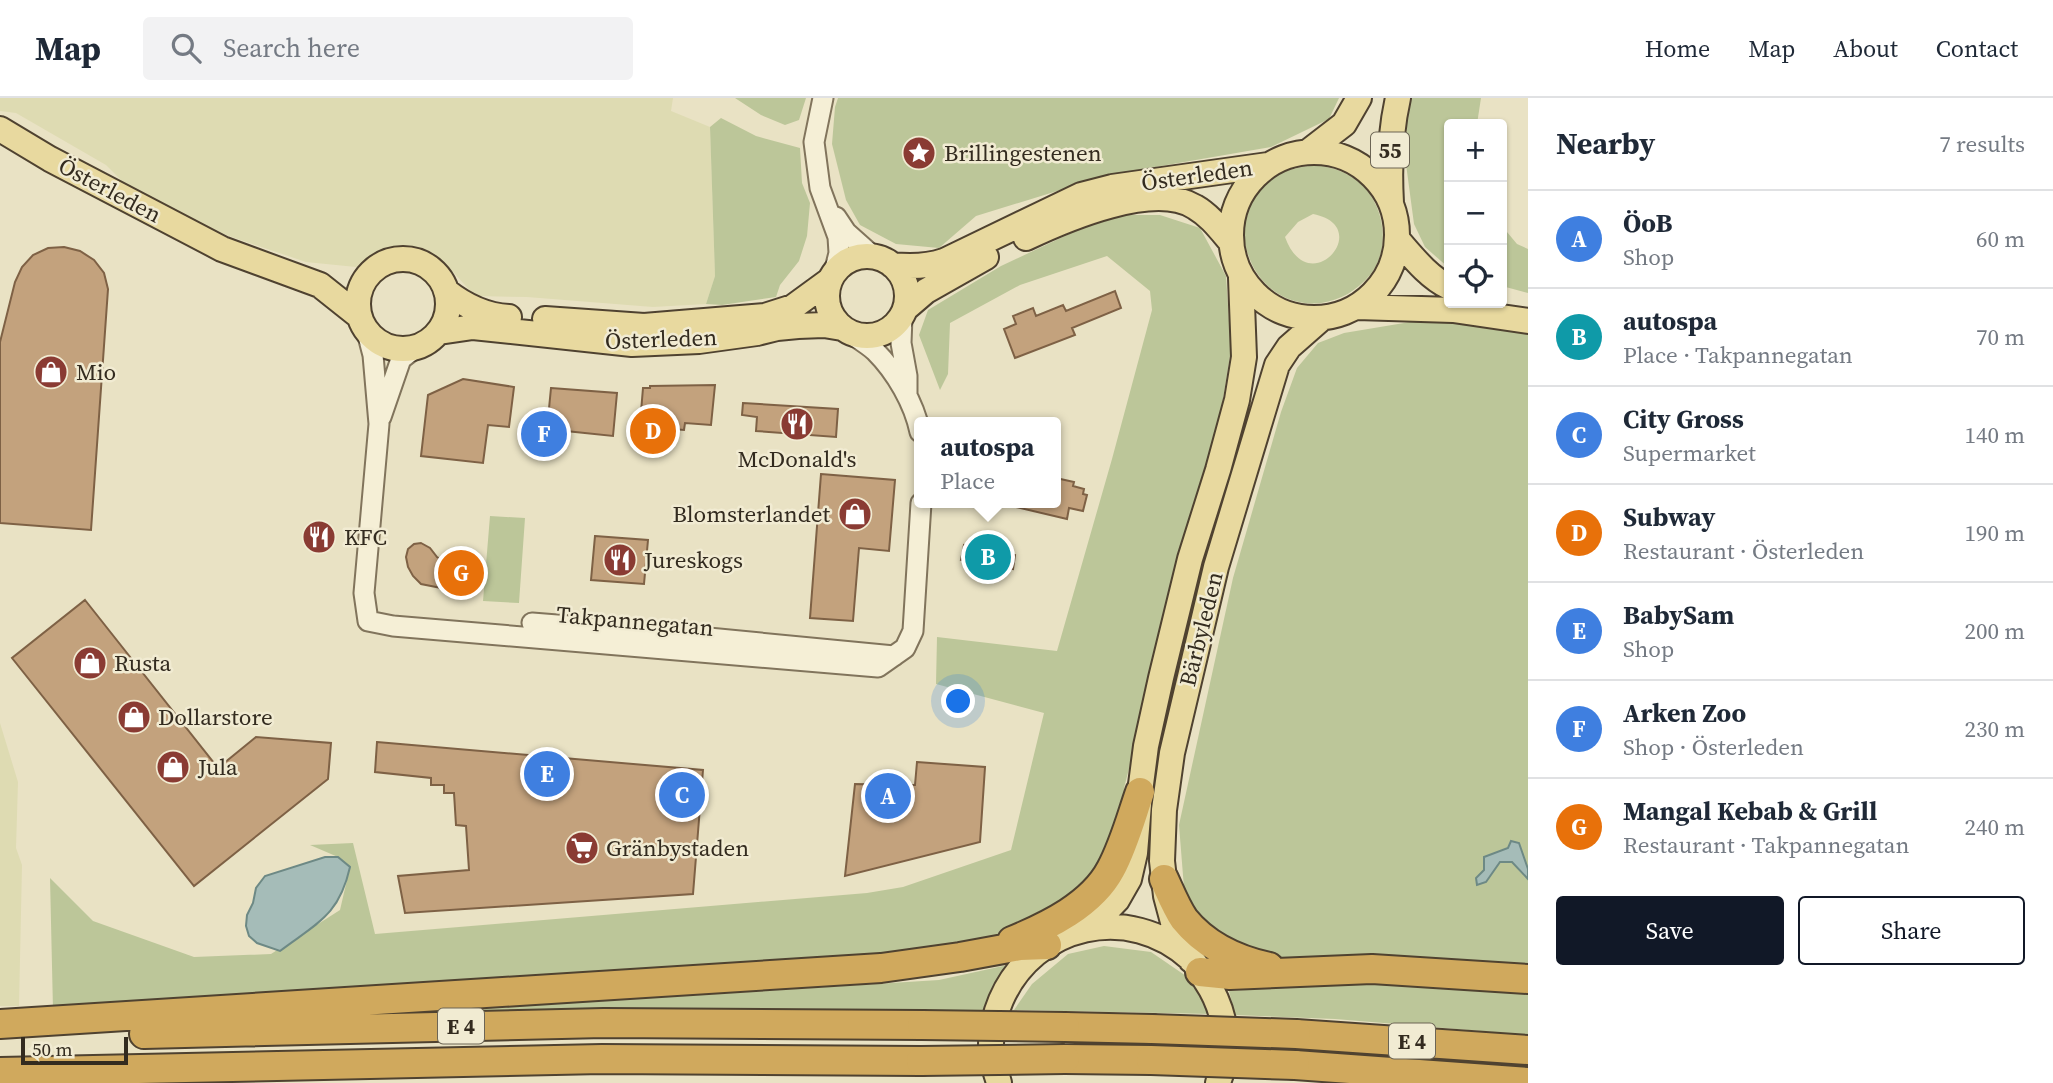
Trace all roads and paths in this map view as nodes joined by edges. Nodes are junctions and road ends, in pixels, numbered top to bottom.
1 (822, 98) edge
2 (1359, 98) edge
3 (1398, 98) edge
4 (0, 129) edge
5 (1309, 151) junction
6 (1268, 165) junction
7 (1391, 203) junction
8 (828, 205) junction
9 (1397, 239) junction
10 (1230, 241) junction
11 (883, 261) junction
12 (377, 266) junction
13 (832, 276) junction
14 (301, 278) junction
15 (1241, 278) junction
16 (1444, 284) edge
17 (446, 291) junction
18 (1507, 305) edge
19 (1357, 307) junction
20 (1528, 309) edge
21 (903, 313) junction
22 (1322, 318) junction
23 (1528, 321) edge
24 (363, 324) junction
25 (845, 330) junction
26 (439, 332) junction
27 (418, 346) junction
28 (906, 397) junction
29 (916, 417) edge
30 (379, 424) junction
31 (920, 508) edge
32 (1140, 792) junction
33 (1164, 879) junction
34 (1091, 927) junction
35 (1047, 945) junction
36 (982, 953) junction
37 (1196, 966) junction
38 (1296, 973) junction
39 (1528, 979) edge
40 (0, 1024) edge
41 (0, 1038) edge
42 (1528, 1050) edge
43 (0, 1072) edge
44 (0, 1078) edge
45 (1528, 1082) edge
46 (33, 1083) edge
47 (999, 1083) edge
48 (1218, 1083) edge

1 - 8 street
2 - 5 main road, 55
3 - 7 main road, 55
4 - 14 main road, Österleden
5 - 6 main road
5 - 7 main road
6 - 10 main road
6 - 11 main road, Österleden
7 - 9 main road
8 - 11 street
8 - 13 street
9 - 16 main road
9 - 19 main road
10 - 15 main road
10 - 21 main road, Österleden
11 - 13 main road
11 - 21 main road
12 - 14 main road, Österleden
12 - 17 main road
12 - 24 main road
13 - 17 main road, Österleden
13 - 25 main road
14 - 24 main road, Österleden
15 - 22 main road
15 - 32 main road, Bärbyleden
17 - 26 main road
18 - 20 main road
19 - 22 main road
19 - 23 main road
21 - 25 main road
21 - 28 street
22 - 33 main road, Bärbyleden
24 - 27 main road
24 - 30 street, Takpannegatan
25 - 26 main road, Österleden
25 - 28 street
26 - 27 main road
27 - 30 street, Takpannegatan
28 - 29 street
30 - 31 street, Takpannegatan
32 - 34 main road, Bärbyleden
32 - 36 highway
33 - 37 main road, Bärbyleden
33 - 38 highway
34 - 35 main road
34 - 37 main road
35 - 36 highway
35 - 47 main road
36 - 40 highway
37 - 38 highway
37 - 48 main road, Bärbyleden
38 - 39 highway
41 - 42 highway, E 4, bridge
43 - 45 highway, E 4, bridge
44 - 46 highway

